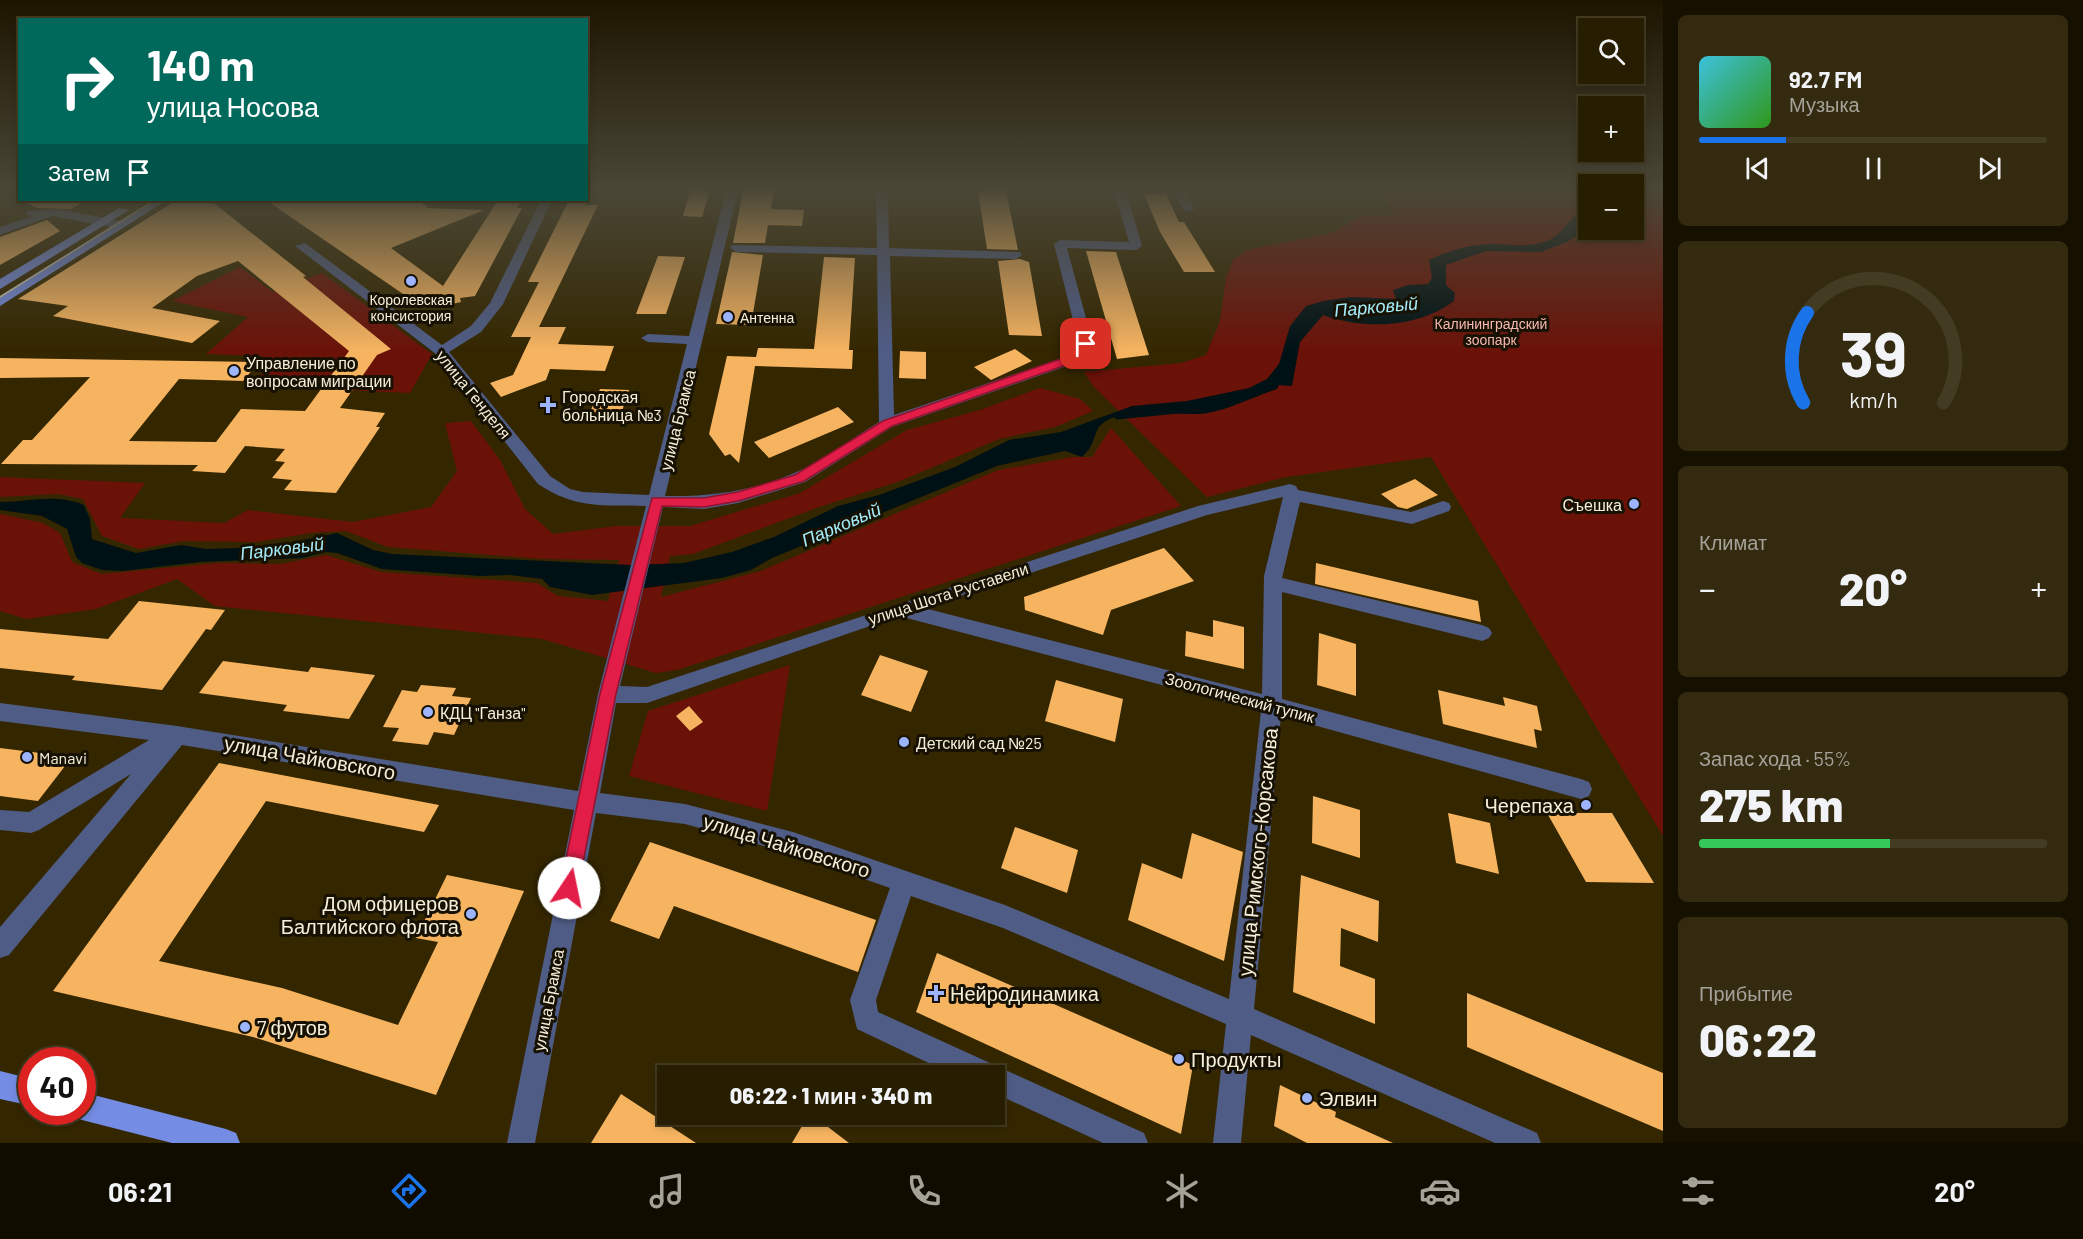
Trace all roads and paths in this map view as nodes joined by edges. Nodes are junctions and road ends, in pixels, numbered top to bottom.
1 (66, 244) edge
2 (91, 244) edge
3 (525, 244) edge
4 (719, 244) edge
5 (883, 244) edge
6 (1060, 244) edge
7 (1073, 244) edge
8 (1136, 244) edge
9 (301, 246) dead end
10 (736, 248) dead end
11 (883, 252) junction
12 (1016, 255) dead end
13 (0, 285) edge
14 (0, 302) edge
15 (648, 338) dead end
16 (697, 340) junction
17 (441, 351) junction
18 (887, 424) junction
19 (1291, 493) junction
20 (657, 501) junction
21 (1443, 507) dead end
22 (1273, 583) junction
23 (899, 609) junction
24 (1482, 633) dead end
25 (608, 694) junction
26 (1272, 705) junction
27 (0, 712) edge
28 (177, 735) junction
29 (1581, 789) dead end
30 (586, 801) junction
31 (0, 820) edge
32 (904, 881) junction
33 (0, 946) edge
34 (1241, 1017) junction
35 (963, 1065) edge
36 (1005, 1084) edge
37 (0, 1085) edge
38 (18, 1090) edge
39 (96, 1110) edge
40 (226, 1143) edge
41 (521, 1143) edge
42 (1134, 1143) edge
43 (1227, 1143) edge
44 (1527, 1143) edge

1 - 13 main road
2 - 14 main road
3 - 17 street
4 - 16 street, улица Брамса
5 - 11 street
6 - 18 street, улица Генделя
7 - 8 street, улица Генделя
9 - 17 street, улица Генделя
10 - 11 street
11 - 12 street
11 - 18 street
15 - 16 street
16 - 20 street, улица Брамса
17 - 20 street, улица Генделя
18 - 20 street, улица Генделя
19 - 21 street
19 - 22 street, улица Римского-Корсакова
19 - 23 street, улица Шота Руставели
20 - 25 street, улица Брамса
22 - 24 street
22 - 26 street, улица Римского-Корсакова
23 - 25 street, улица Шота Руставели
23 - 26 street, Зоологический тупик
25 - 30 street, улица Брамса
26 - 29 street, Зоологический тупик
26 - 34 street, улица Римского-Корсакова
27 - 28 street, улица Чайковского
28 - 30 street, улица Чайковского
28 - 31 street
28 - 33 street
30 - 32 street, улица Чайковского
30 - 41 street, улица Брамса
32 - 34 street, улица Чайковского
32 - 35 street
34 - 43 street, улица Римского-Корсакова
34 - 44 street, улица Чайковского
36 - 42 street
37 - 38 main road
39 - 40 main road

